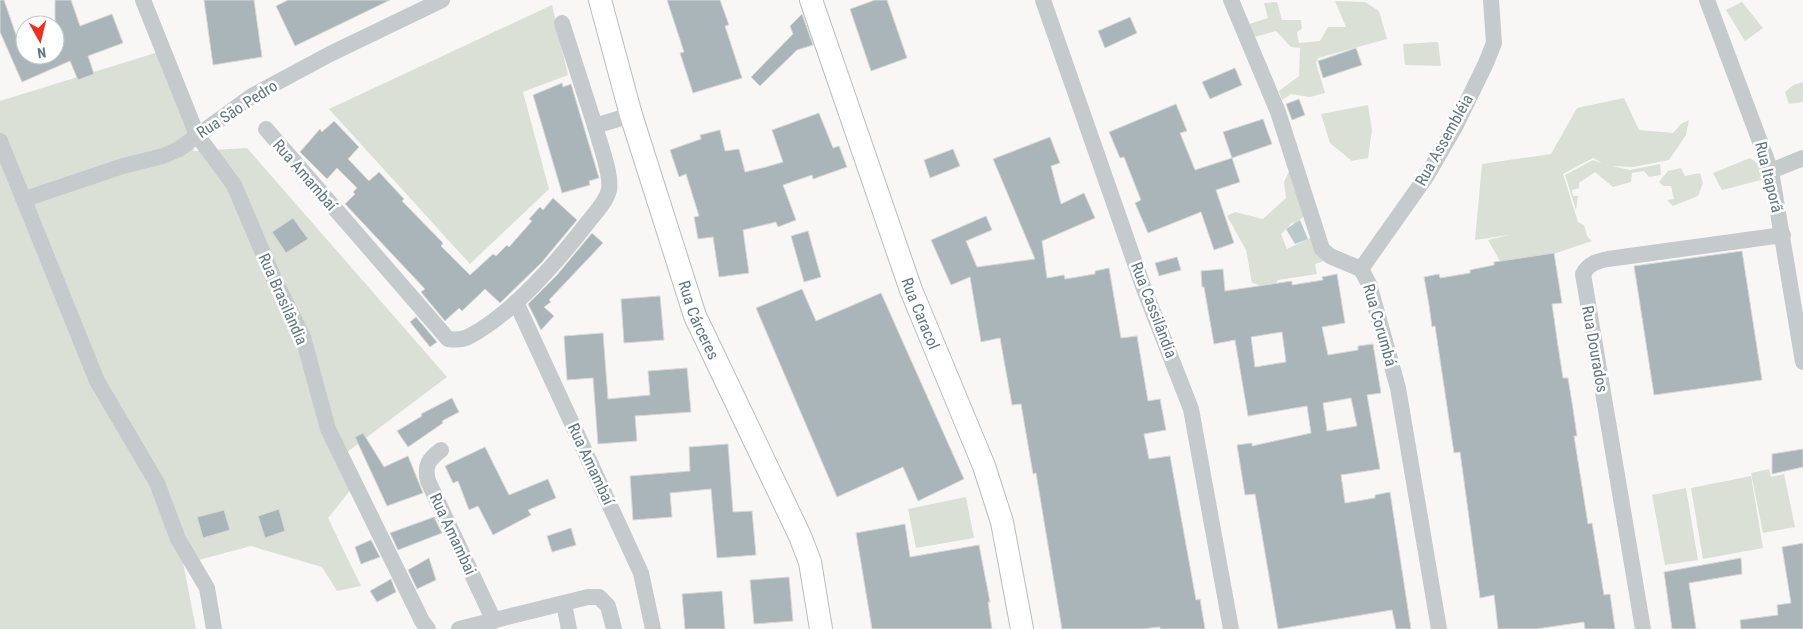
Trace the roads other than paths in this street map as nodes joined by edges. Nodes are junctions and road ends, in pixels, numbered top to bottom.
1 (143, 0) edge
2 (442, 0) edge
3 (600, 0) edge
4 (811, 0) edge
5 (1043, 0) edge
6 (1231, 0) edge
7 (1491, 0) edge
8 (1706, 0) edge
9 (562, 23) dead end
10 (630, 115) junction
11 (595, 126) junction
12 (266, 130) dead end
13 (197, 135) junction
14 (0, 141) edge
15 (1803, 158) edge
16 (1771, 171) junction
17 (25, 199) junction
18 (1783, 235) junction
19 (1361, 269) junction
20 (516, 302) junction
21 (1803, 362) edge
22 (442, 450) dead end
23 (564, 604) junction
24 (494, 621) junction
25 (214, 629) edge
26 (428, 629) edge
27 (459, 629) edge
28 (569, 629) edge
29 (614, 629) edge
30 (653, 629) edge
31 (821, 629) edge
32 (1022, 629) edge
33 (1231, 629) edge
34 (1439, 629) edge
35 (1643, 629) edge

1 - 13 street, Rua Brasilândia
2 - 13 street, Rua São Pedro
3 - 10 street, Rua Cárceres
4 - 32 street, Rua Caracol
5 - 33 street, Rua Cassilândia
6 - 19 street, Rua Corumbá
7 - 19 street, Rua Assembléia
8 - 16 street, Rua Itaporã
9 - 11 street
10 - 11 street
10 - 31 street, Rua Cárceres
11 - 20 street
12 - 20 street, Rua Amambaí
13 - 17 street, Rua São Pedro
13 - 26 street, Rua Brasilândia
14 - 17 street
15 - 16 street
16 - 18 street, Rua Itaporã
17 - 25 street
18 - 21 street, Rua Itaporã
18 - 35 street, Rua Dourados
19 - 34 street, Rua Corumbá
20 - 30 street, Rua Amambaí
22 - 24 street, Rua Amambai
23 - 24 street
23 - 28 street
23 - 29 street
24 - 27 street

